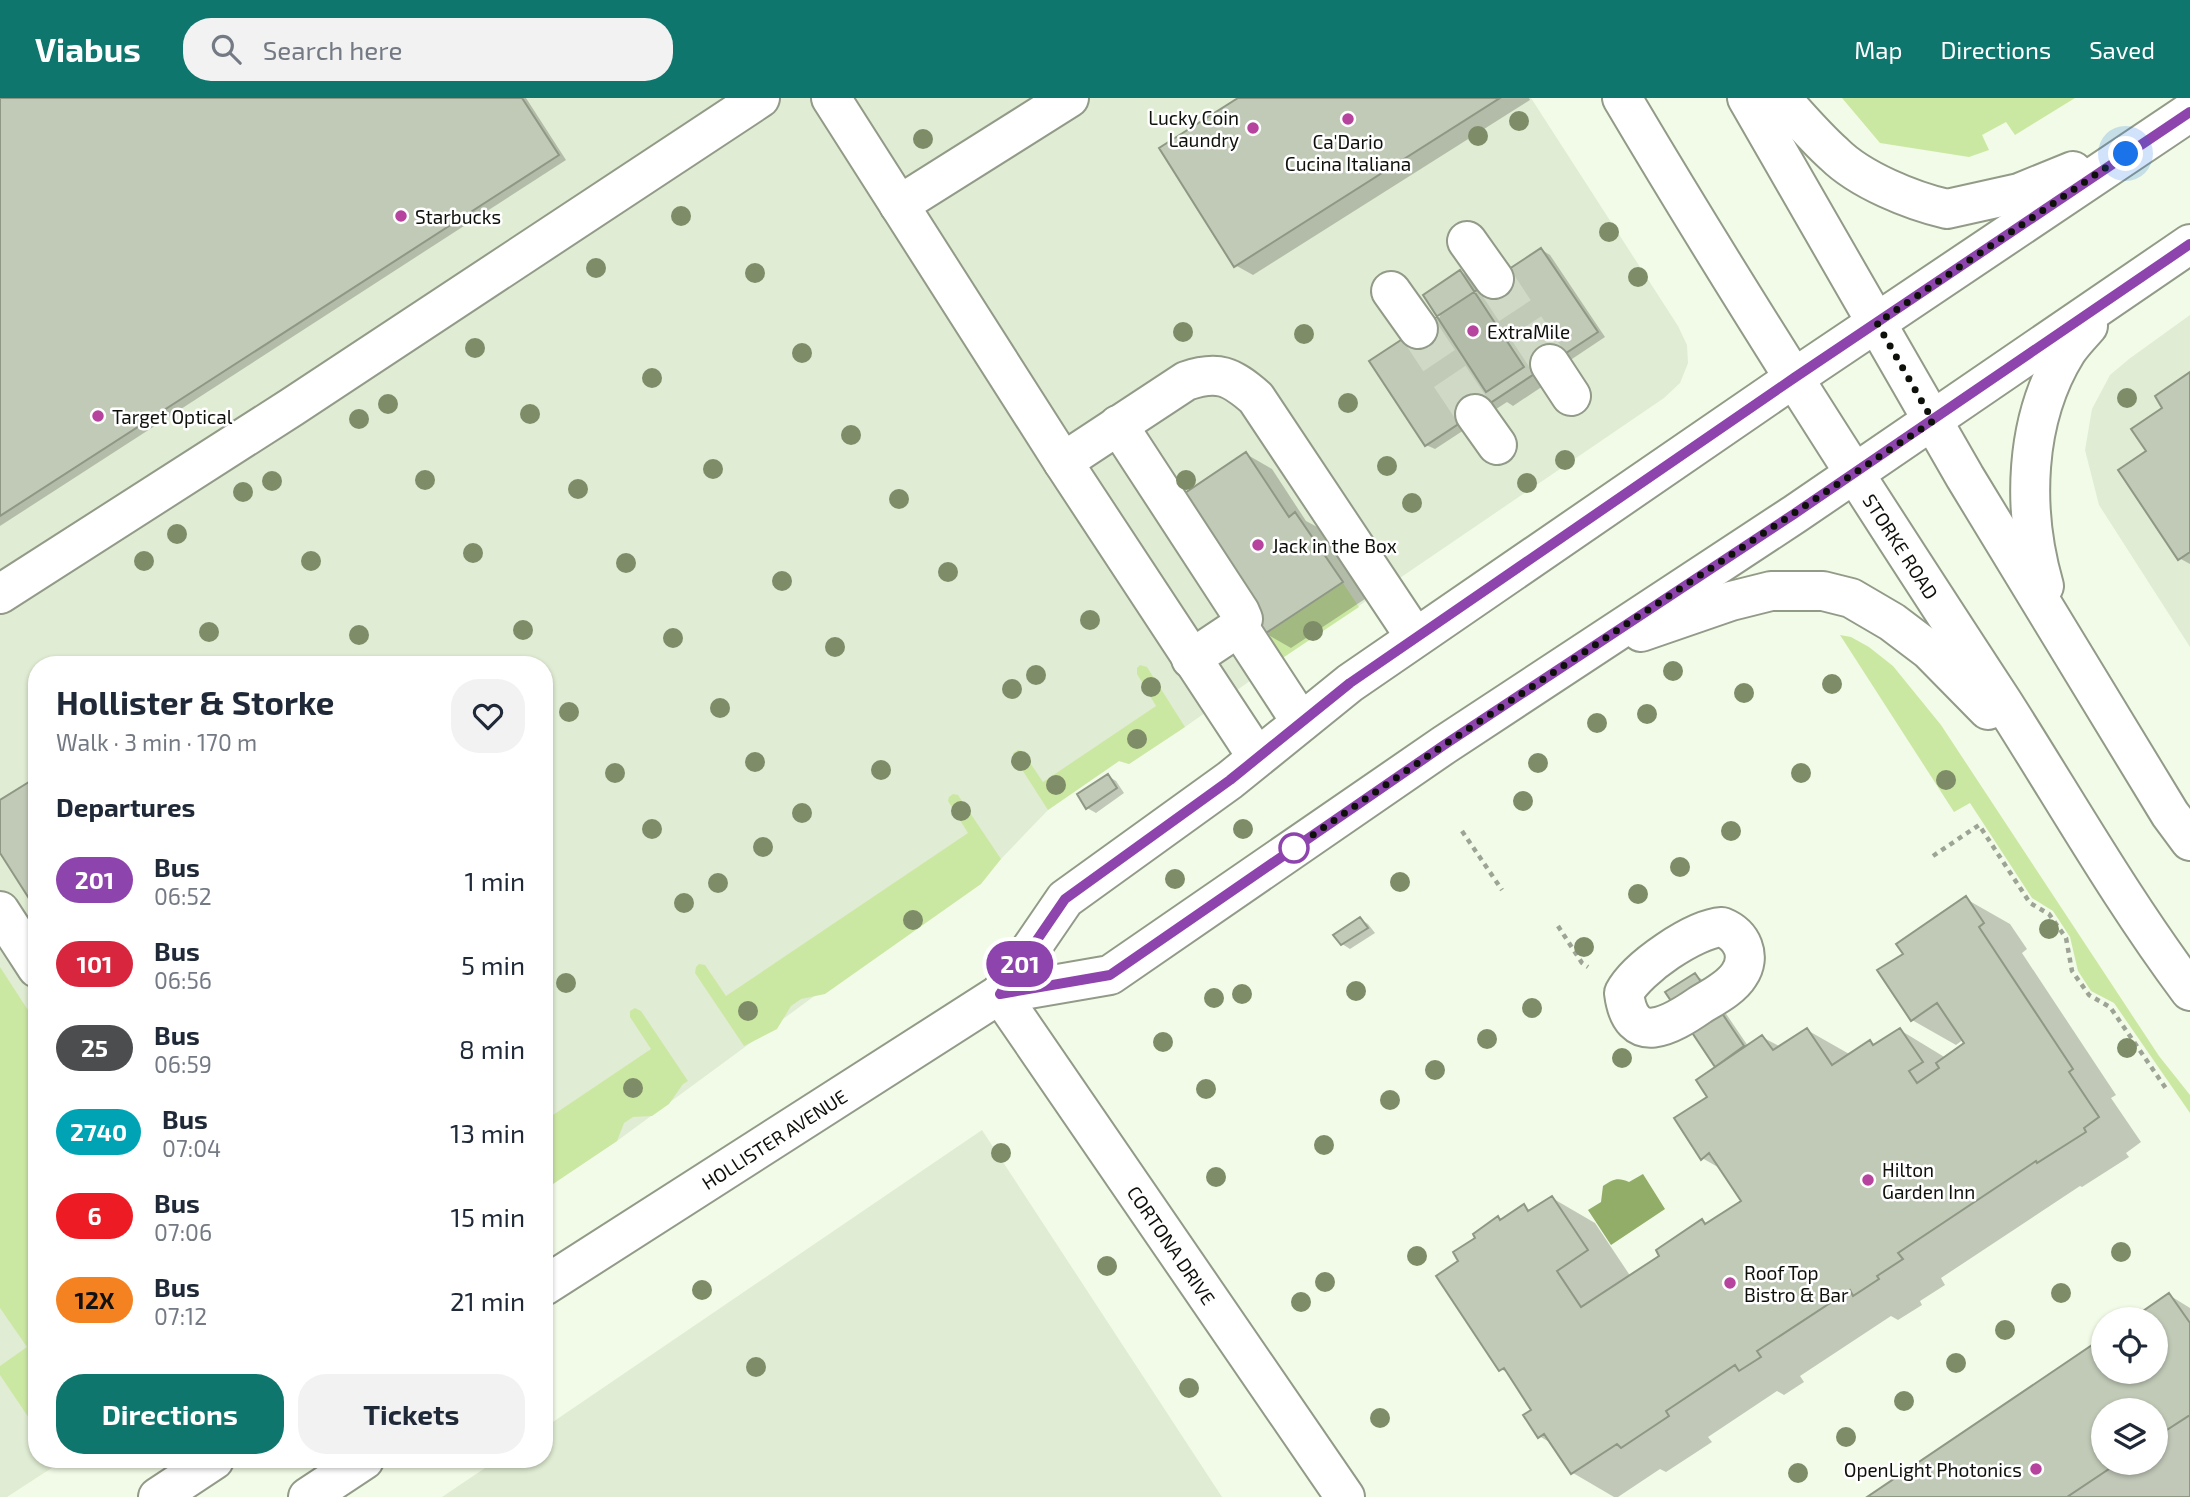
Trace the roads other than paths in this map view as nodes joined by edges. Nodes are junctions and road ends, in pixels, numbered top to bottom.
1 (760, 98) edge
2 (831, 98) edge
3 (1069, 98) edge
4 (1622, 98) edge
5 (1747, 98) edge
6 (1781, 98) edge
7 (2190, 112) edge
8 (899, 205) junction
9 (1467, 241) dead end
10 (2190, 244) edge
11 (1494, 279) tunnel mouth
12 (2131, 285) junction
13 (1391, 291) dead end
14 (1877, 323) junction
15 (1418, 329) tunnel mouth
16 (1550, 364) tunnel mouth
17 (1794, 378) junction
18 (1571, 396) dead end
19 (1475, 414) tunnel mouth
20 (1933, 421) junction
21 (1118, 425) junction
22 (1497, 445) dead end
23 (1063, 462) junction
24 (1853, 473) junction
25 (0, 594) edge
26 (1239, 627) junction
27 (1415, 637) junction
28 (1191, 659) junction
29 (2076, 659) junction
30 (1559, 668) junction
31 (1301, 722) junction
32 (2027, 740) junction
33 (1257, 757) junction
34 (2190, 841) edge
35 (0, 911) edge
36 (28, 954) edge
37 (2190, 991) edge
38 (1000, 994) junction
39 (553, 1283) edge
40 (202, 1468) edge
41 (352, 1468) edge
42 (158, 1497) edge
43 (308, 1497) edge
44 (1345, 1497) edge

1 - 25 main road
2 - 8 main road
3 - 8 main road
4 - 17 main road, STORKE ROAD
5 - 14 main road
6 - 7 main road
7 - 14 main road, HOLLISTER AVENUE
8 - 23 main road
9 - 11 main road
10 - 12 main road, HOLLISTER AVENUE
12 - 20 main road, HOLLISTER AVENUE
12 - 29 main road
13 - 15 main road
14 - 17 main road, HOLLISTER AVENUE
14 - 20 main road
16 - 18 main road
17 - 24 main road, STORKE ROAD
17 - 27 main road, HOLLISTER AVENUE
19 - 22 main road
20 - 24 main road, HOLLISTER AVENUE
20 - 29 main road
21 - 23 main road
21 - 26 main road
21 - 27 main road
23 - 28 main road
24 - 30 main road, HOLLISTER AVENUE
24 - 32 main road, STORKE ROAD
26 - 28 main road
26 - 31 main road
27 - 31 main road, HOLLISTER AVENUE
28 - 33 main road
29 - 34 main road
30 - 32 main road
30 - 38 main road, HOLLISTER AVENUE
31 - 33 main road, HOLLISTER AVENUE
32 - 37 main road, STORKE ROAD
33 - 38 main road, HOLLISTER AVENUE
35 - 36 main road
38 - 39 main road, HOLLISTER AVENUE
38 - 44 main road, CORTONA DRIVE
40 - 42 main road
41 - 43 main road

